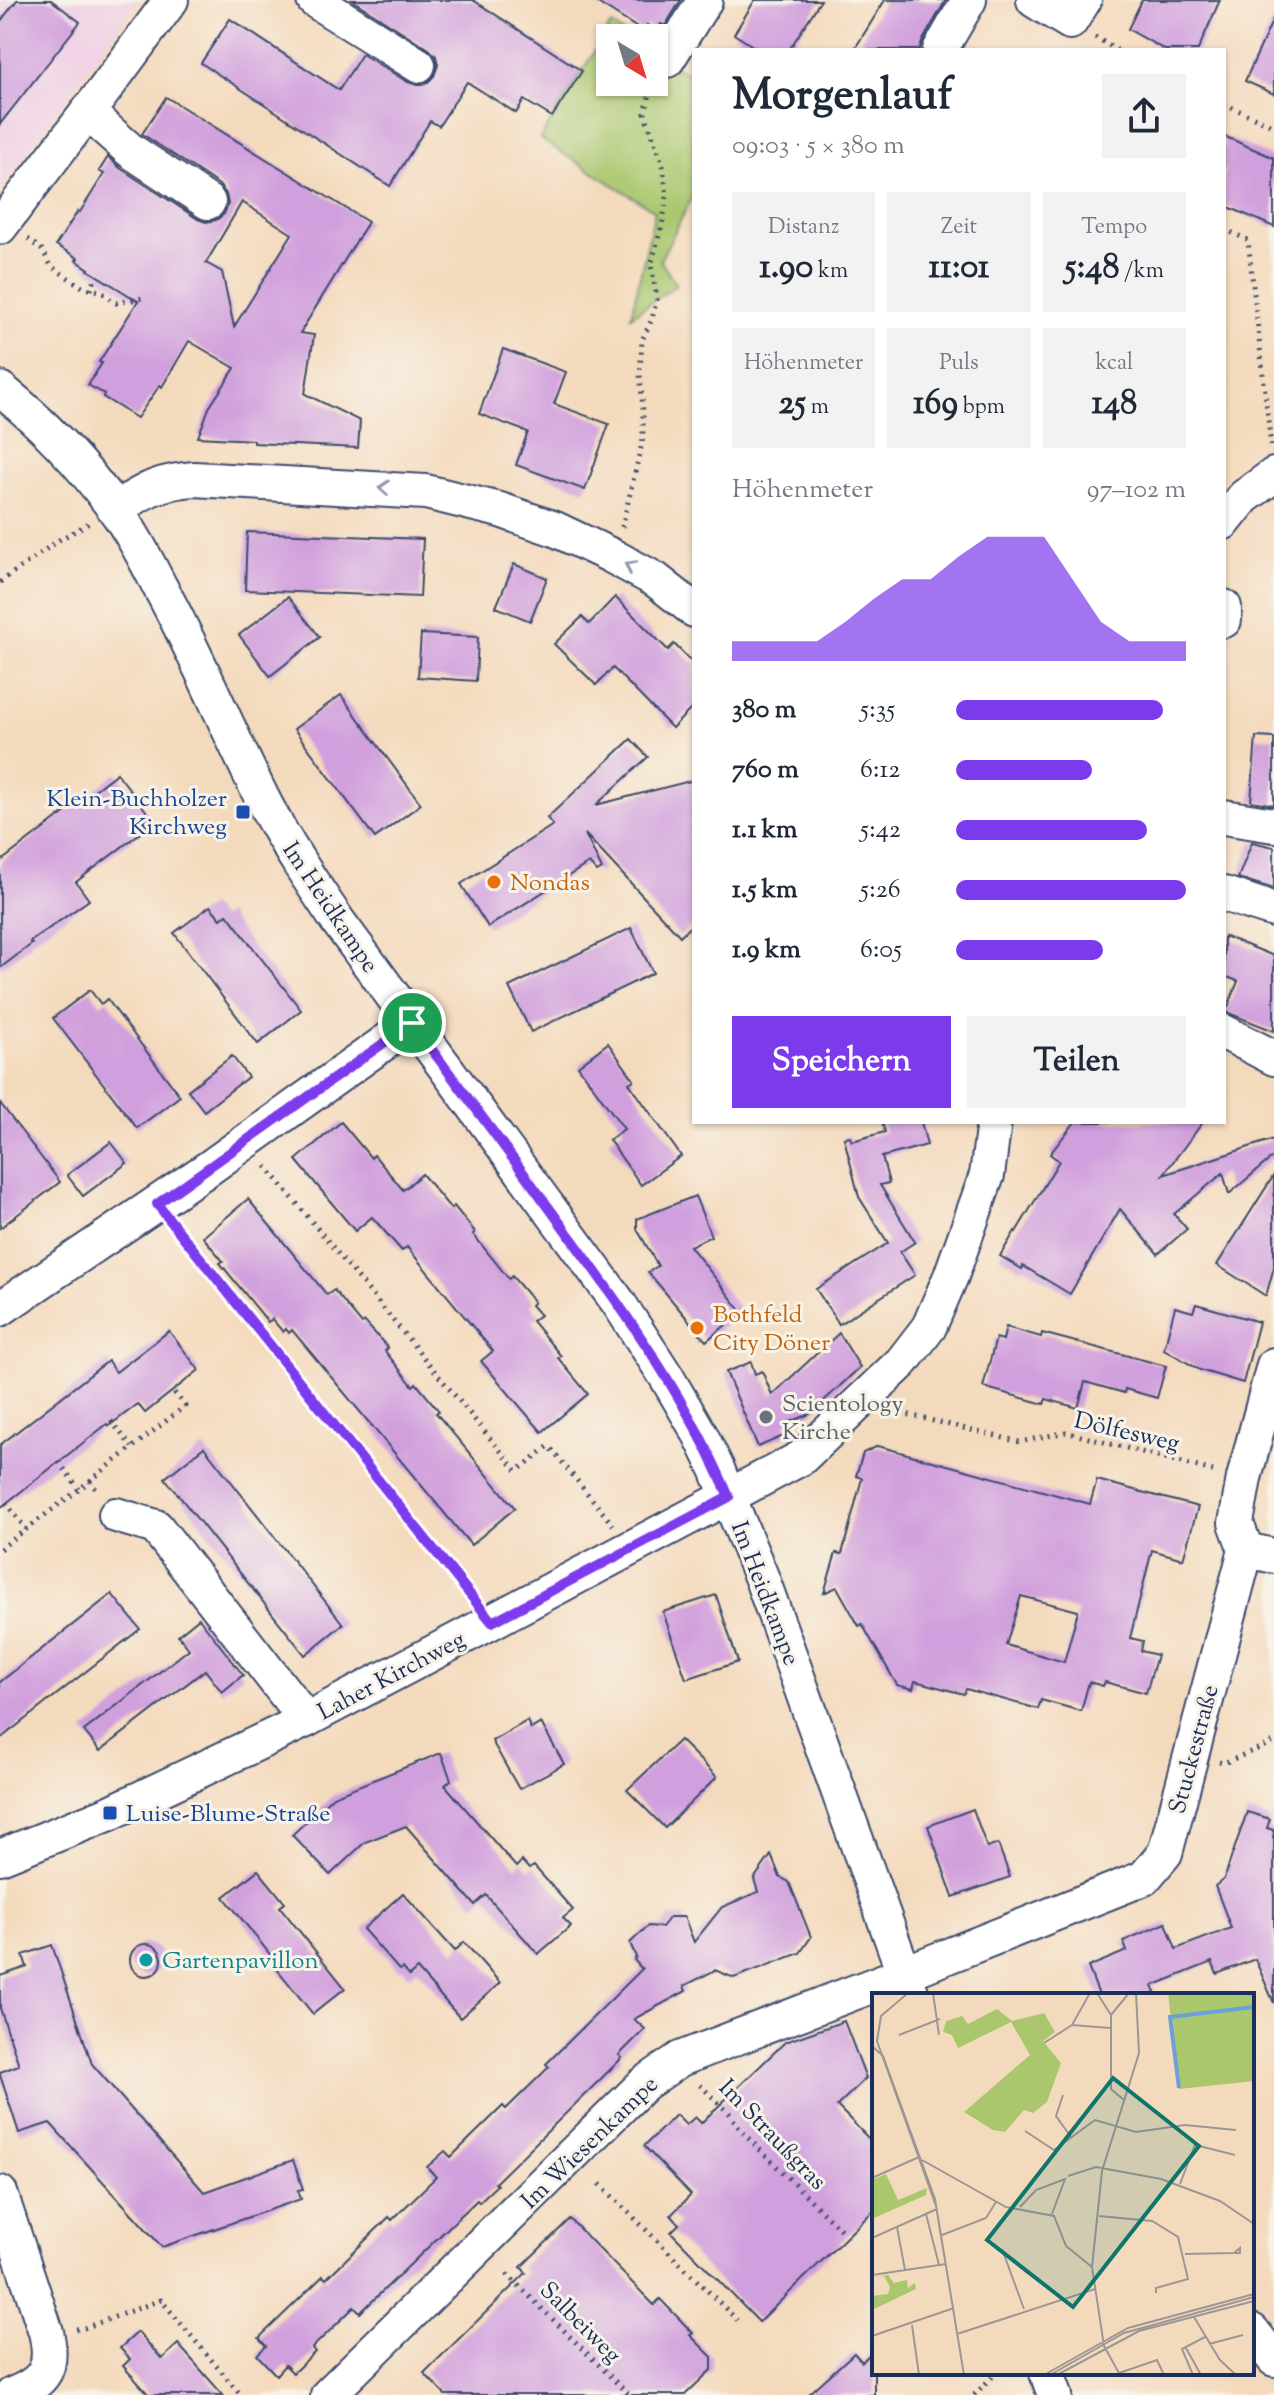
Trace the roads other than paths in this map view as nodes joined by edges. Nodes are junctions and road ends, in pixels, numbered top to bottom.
1 (171, 0) edge
2 (314, 0) edge
3 (705, 0) edge
4 (969, 0) edge
5 (1034, 0) edge
6 (1077, 11) edge
7 (941, 48) edge
8 (668, 58) edge
9 (418, 65) dead end
10 (88, 113) junction
11 (208, 202) dead end
12 (2, 224) edge
13 (0, 389) edge
14 (1274, 475) edge
15 (115, 509) junction
16 (1226, 520) edge
17 (692, 608) edge
18 (1226, 817) edge
19 (1274, 825) edge
20 (1226, 895) edge
21 (1274, 910) edge
22 (412, 1023) junction
23 (1226, 1033) edge
24 (1274, 1058) edge
25 (994, 1124) edge
26 (0, 1309) edge
27 (1274, 1365) edge
28 (729, 1497) junction
29 (116, 1515) road end
30 (1260, 1553) edge
31 (306, 1720) junction
32 (0, 1857) edge
33 (908, 1984) edge
34 (881, 1993) edge
35 (872, 1996) edge
36 (0, 2193) edge
37 (1254, 2334) edge
38 (1274, 2359) edge
39 (1048, 2375) edge
40 (12, 2395) edge
41 (328, 2395) edge
42 (1055, 2395) edge

1 - 10 street
2 - 9 street
3 - 8 street
4 - 7 street
5 - 6 street
10 - 11 street
10 - 12 street
13 - 15 street, Im Heidkampe
14 - 16 street
17 -> 15 street
15 - 22 street, Im Heidkampe
18 - 19 street
20 - 21 street
22 - 26 street
22 - 28 street, Im Heidkampe
23 - 24 street
25 - 28 street, Laher Kirchweg
27 - 30 street, Stuckestraße
28 - 31 street, Laher Kirchweg
28 - 33 street, Im Heidkampe
29 - 31 street
30 - 33 street, Stuckestraße
31 - 32 street, Laher Kirchweg
33 - 34 street, Im Wiesenkampe
35 - 41 street, Im Wiesenkampe
36 - 40 street
37 - 38 street
39 - 42 street

